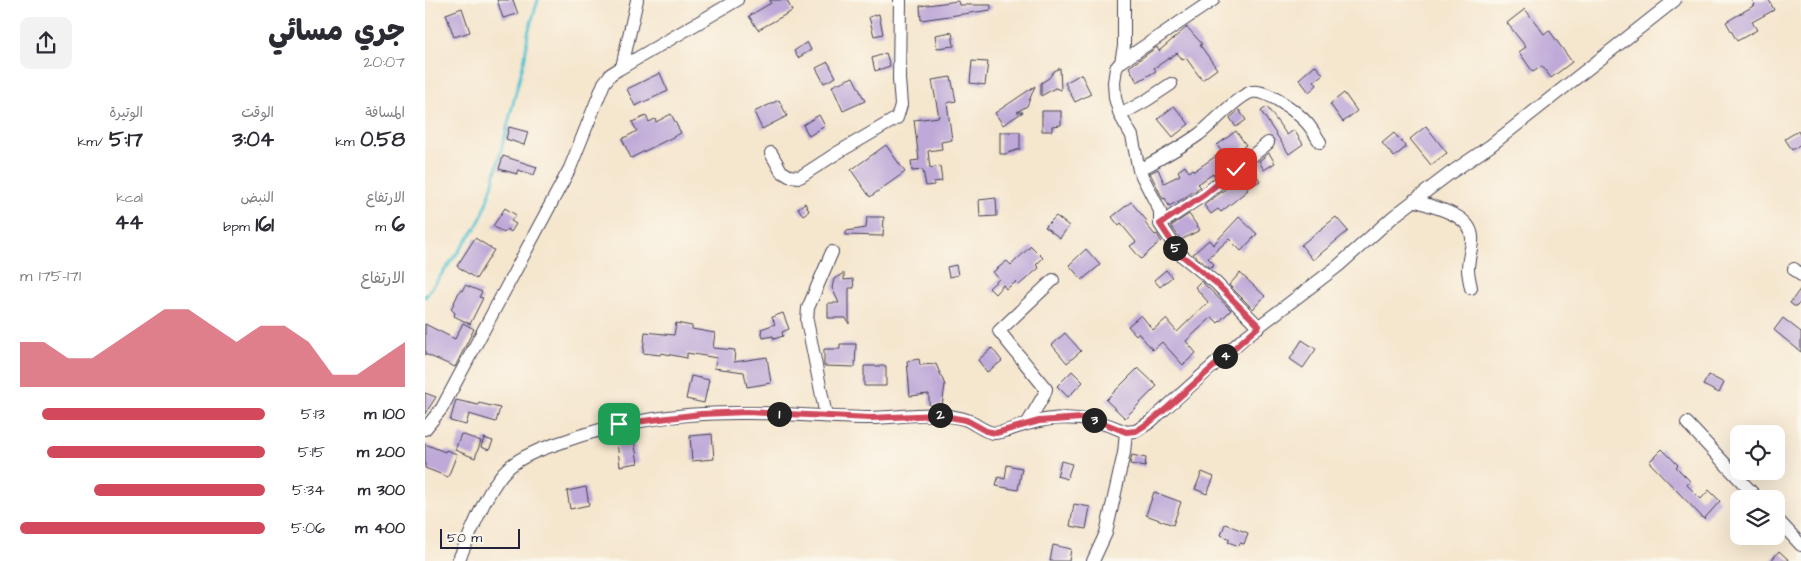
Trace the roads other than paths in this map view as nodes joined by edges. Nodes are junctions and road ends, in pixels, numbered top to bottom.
1 (637, 0) edge
2 (737, 0) edge
3 (900, 0) edge
4 (1124, 0) edge
5 (1213, 0) edge
6 (1675, 0) edge
7 (1121, 62) junction
8 (622, 67) junction
9 (1171, 84) dead end
10 (1120, 115) junction
11 (1320, 142) dead end
12 (1268, 143) dead end
13 (771, 152) dead end
14 (1139, 170) junction
15 (1414, 200) junction
16 (1160, 224) junction
17 (832, 252) dead end
18 (1053, 280) dead end
19 (1471, 288) dead end
20 (1259, 326) junction
21 (826, 416) junction
22 (1687, 423) dead end
23 (1027, 424) junction
24 (425, 429) edge
25 (1126, 432) junction
26 (1750, 490) edge
27 (1785, 528) edge
28 (1801, 545) edge
29 (458, 561) edge
30 (1093, 561) edge

1 - 8 street
2 - 8 street
3 - 13 street
4 - 7 street
5 - 7 street
6 - 15 street
7 - 10 street
8 - 24 street
9 - 10 street
10 - 14 street
11 - 14 street
12 - 16 street
14 - 16 street
15 - 19 street
15 - 20 street
16 - 20 street
17 - 21 street
18 - 23 street
20 - 25 street
21 - 23 street
21 - 29 street
22 - 26 street
23 - 25 street
25 - 30 street
27 - 28 street

